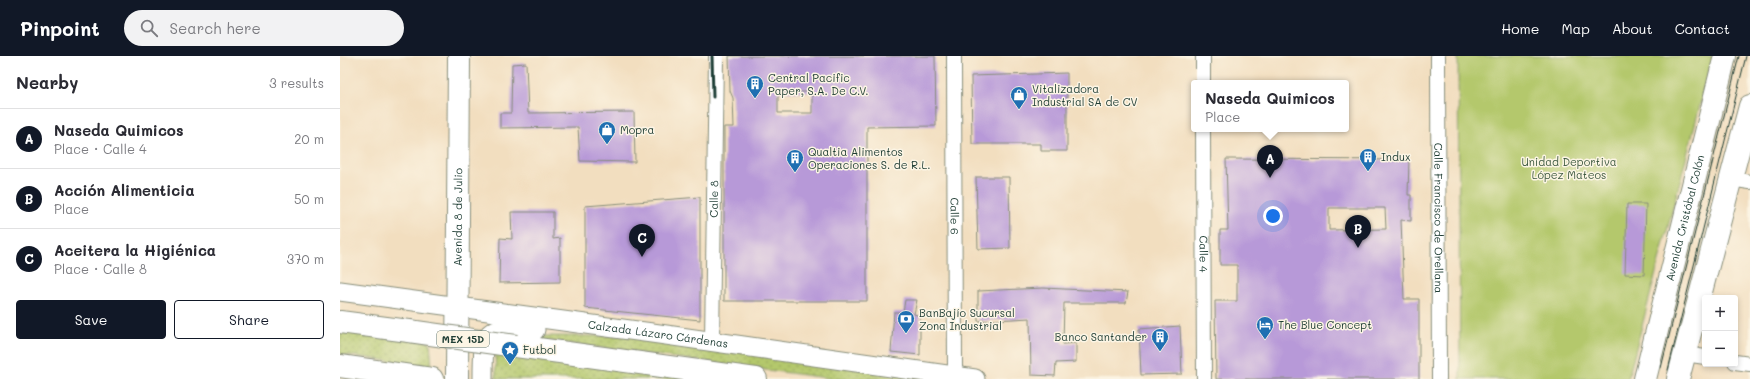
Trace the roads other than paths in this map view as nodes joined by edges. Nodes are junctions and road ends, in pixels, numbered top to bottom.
1 (458, 56) edge
2 (716, 56) edge
3 (954, 56) edge
4 (1202, 56) edge
5 (1438, 56) edge
6 (1725, 56) edge
7 (1203, 80) edge
8 (1750, 106) edge
9 (1203, 132) edge
10 (1740, 181) edge
11 (340, 291) edge
12 (457, 308) junction
13 (340, 322) edge
14 (652, 333) junction
15 (712, 342) junction
16 (1695, 356) edge
17 (1738, 362) edge
18 (1750, 364) edge
19 (340, 366) edge
20 (955, 376) junction
21 (432, 379) edge
22 (457, 379) edge
23 (483, 379) edge
24 (756, 379) edge
25 (975, 379) edge
26 (1204, 379) edge
27 (1439, 379) edge
28 (1645, 379) edge
29 (1678, 379) edge

1 - 12 main road, Avenida 8 de Julio
2 - 15 street, Calle 8
3 - 20 street, Calle 6
4 - 7 street
5 - 27 street, Calle Francisco de Orellana
6 - 28 main road, Avenida Cristóbal Colón
8 - 10 main road
9 - 26 street, Calle 4
10 - 16 main road
11 - 12 main road, Calzada Lázaro Cárdenas
12 - 14 main road, Calzada Lázaro Cárdenas
12 - 22 main road, Avenida 8 de Julio
13 - 24 main road, MEX 15D, bridge
14 - 15 main road, Calzada Lázaro Cárdenas
14 - 23 main road
15 - 20 main road, Calzada Lázaro Cárdenas
16 - 29 main road
17 - 18 street
19 - 21 main road
20 - 25 main road, Calzada Lázaro Cárdenas

